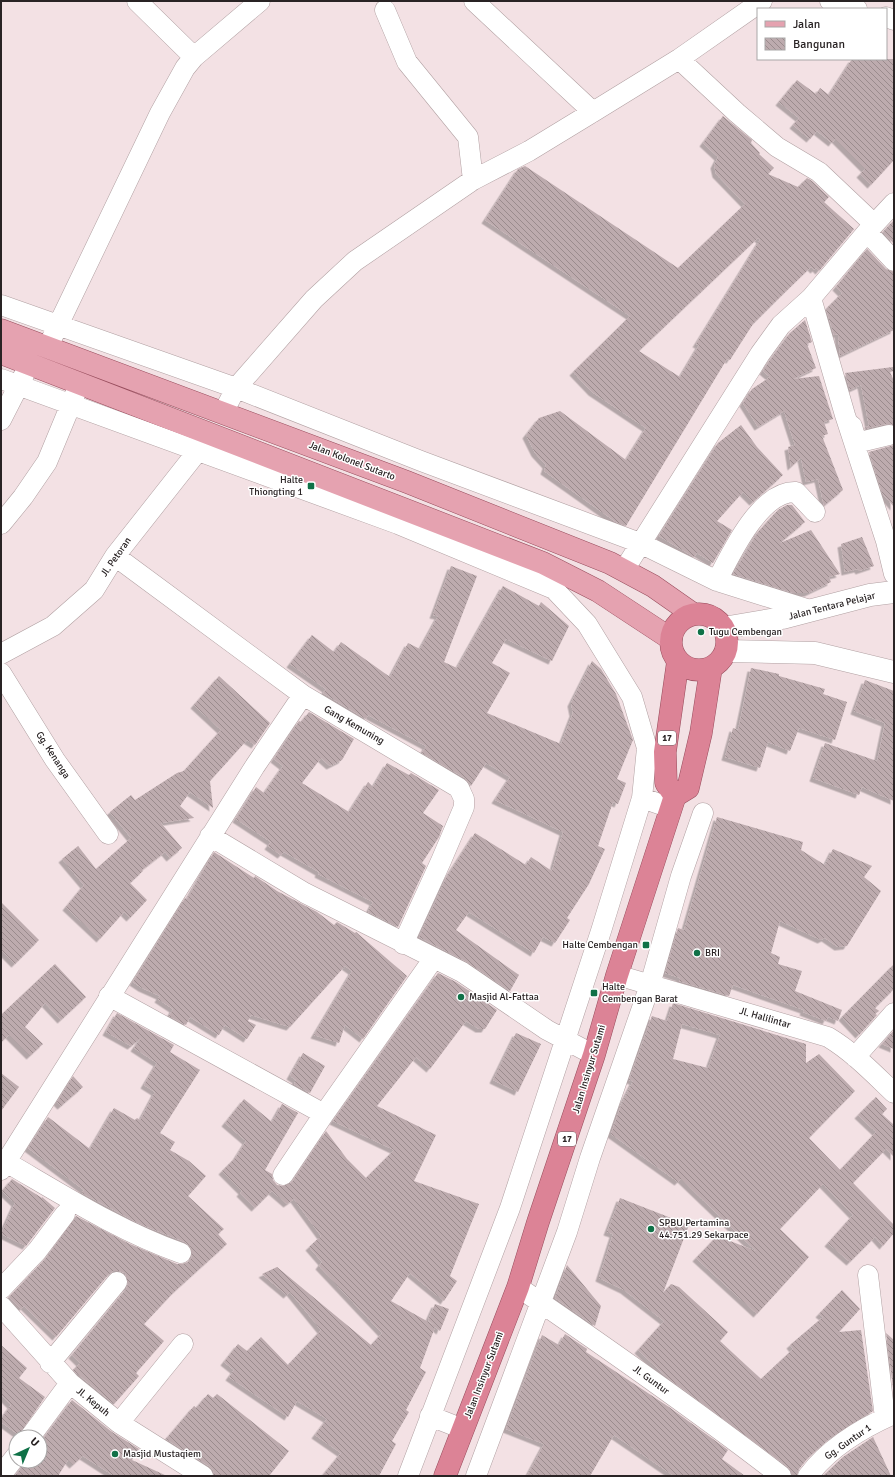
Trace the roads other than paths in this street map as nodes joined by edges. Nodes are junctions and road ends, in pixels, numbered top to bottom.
1 (137, 1) edge
2 (260, 1) edge
3 (830, 1) edge
4 (480, 3) edge
5 (748, 4) edge
6 (854, 8) edge
7 (385, 10) dead end
8 (194, 56) junction
9 (679, 59) junction
10 (593, 112) junction
11 (472, 180) junction
12 (894, 202) edge
13 (870, 228) junction
14 (894, 261) edge
15 (810, 298) junction
16 (1, 305) edge
17 (57, 326) junction
18 (1, 330) edge
19 (47, 347) junction
20 (1, 353) edge
21 (28, 364) junction
22 (10, 382) edge
23 (80, 383) junction
24 (236, 388) junction
25 (71, 404) junction
26 (224, 413) junction
27 (845, 415) junction
28 (1, 420) edge
29 (205, 432) junction
30 (889, 434) dead end
31 (197, 452) junction
32 (815, 512) dead end
33 (400, 517) junction
34 (1, 524) edge
35 (640, 543) junction
36 (471, 545) junction
37 (115, 556) junction
38 (624, 570) junction
39 (894, 574) edge
40 (717, 581) junction
41 (894, 592) edge
42 (810, 610) junction
43 (693, 614) junction
44 (723, 628) junction
45 (671, 639) junction
46 (726, 651) junction
47 (1, 654) edge
48 (711, 668) junction
49 (676, 669) junction
50 (894, 672) edge
51 (1, 673) edge
52 (302, 695) junction
53 (642, 798) junction
54 (673, 802) junction
55 (703, 813) dead end
56 (108, 834) dead end
57 (210, 836) junction
58 (601, 931) junction
59 (628, 941) junction
60 (403, 944) junction
61 (434, 958) junction
62 (617, 975) junction
63 (650, 985) junction
64 (109, 996) junction
65 (894, 1014) edge
66 (566, 1040) junction
67 (594, 1055) junction
68 (855, 1057) junction
69 (894, 1094) edge
70 (324, 1114) junction
71 (4, 1166) edge
72 (283, 1175) dead end
73 (66, 1214) dead end
74 (181, 1253) dead end
75 (868, 1275) dead end
76 (116, 1282) dead end
77 (518, 1287) junction
78 (1, 1289) edge
79 (541, 1303) junction
80 (1, 1306) edge
81 (183, 1344) dead end
82 (50, 1363) junction
83 (70, 1383) junction
84 (430, 1416) junction
85 (890, 1416) edge
86 (119, 1423) junction
87 (36, 1429) edge
88 (463, 1429) junction
89 (8, 1467) edge
90 (1, 1476) edge
91 (203, 1476) edge
92 (408, 1476) edge
93 (445, 1476) edge
94 (476, 1476) edge
95 (781, 1476) edge
96 (808, 1476) edge

1 - 8 street
2 - 8 street
3 - 6 street
4 - 10 street
5 - 9 street
7 - 11 street
8 - 17 street
9 - 10 street
9 - 13 street
10 - 11 street
11 - 24 street
12 - 13 street
13 - 14 street
13 - 15 street
15 - 27 street
15 - 35 street
16 - 17 street
17 - 19 street
17 - 24 street
18 - 19 main road, Jalan Kolonel Sutarto
19 - 26 main road, Jalan Kolonel Sutarto
20 - 21 main road
21 - 22 street
21 - 23 main road
22 - 25 street
22 - 28 street
23 - 25 street
23 - 29 main road
24 - 26 street
24 - 35 street
25 - 31 street
25 - 34 street
26 - 38 main road, Jalan Kolonel Sutarto
27 - 30 street
27 - 39 street
29 - 31 street, Jl. Petoran
29 - 33 main road
31 - 33 street
31 - 37 street, Jl. Petoran
32 - 40 street
33 - 36 main road
35 - 38 street
35 - 40 street
36 - 45 main road
36 - 53 street
37 - 47 street, Jl. Petoran
37 - 52 street, Gang Kemuning
38 - 43 main road, Jalan Kolonel Sutarto
40 - 42 street
41 - 42 main road, Jalan Tentara Pelajar
42 - 44 main road, Jalan Tentara Pelajar
43 - 44 highway
43 - 45 highway
44 - 46 highway
45 - 49 highway, 17
46 - 48 highway
46 - 50 main road
48 - 49 highway
48 - 54 highway, 17
49 - 54 highway, 17
51 - 56 street, Gg. Kenanga
52 - 57 street
52 - 60 street, Gang Kemuning
53 - 54 street
53 - 58 street
54 - 59 highway, Jalan Insinyur Sutami / 17
55 - 63 street
57 - 60 street
57 - 64 street
58 - 59 street
58 - 66 street
59 - 62 highway, Jalan Insinyur Sutami / 17
60 - 61 street
61 - 66 street
61 - 70 street
62 - 63 street, Jl. Halilintar
62 - 67 highway, Jalan Insinyur Sutami / 17
63 - 68 street, Jl. Halilintar
63 - 79 street
64 - 70 street
64 - 71 street
65 - 68 street
66 - 67 street
66 - 84 street
67 - 77 highway, Jalan Insinyur Sutami / 17
68 - 69 street, Jl. Halilintar
70 - 72 street
71 - 74 street
73 - 78 street
75 - 85 street
76 - 82 street
77 - 79 street, Jl. Guntur
77 - 88 highway, Jalan Insinyur Sutami / 17
79 - 94 street
79 - 95 street, Jl. Guntur
80 - 82 street, Jl. Kepuh
81 - 86 street
82 - 83 street, Jl. Kepuh
83 - 86 street, Jl. Kepuh
83 - 87 street
84 - 88 street
84 - 92 street
85 - 96 street, Gg. Guntur 1
86 - 91 street, Jl. Kepuh
88 - 93 highway, Jalan Insinyur Sutami / 17
89 - 90 street

